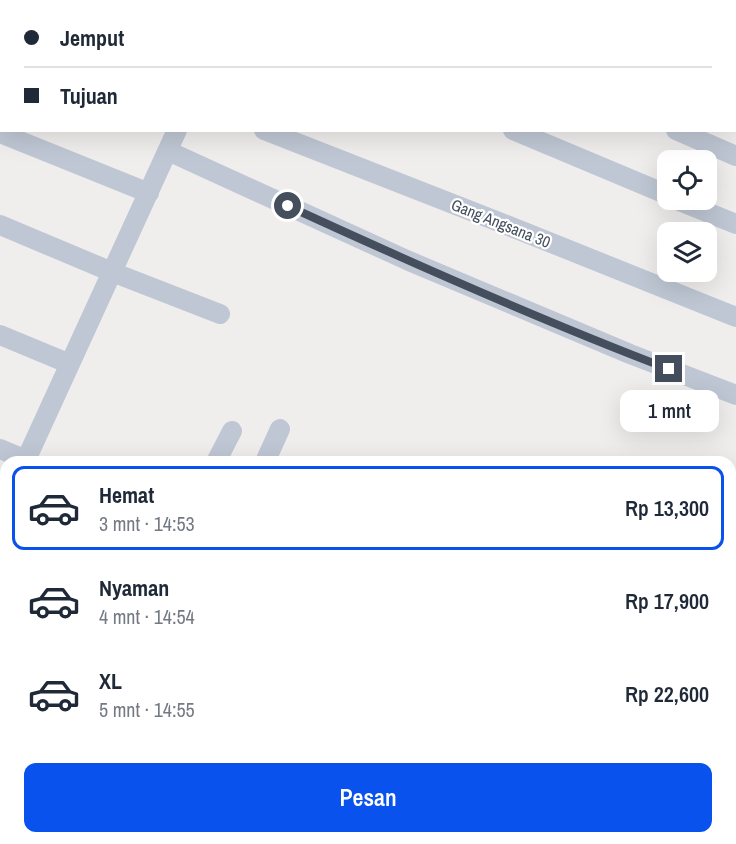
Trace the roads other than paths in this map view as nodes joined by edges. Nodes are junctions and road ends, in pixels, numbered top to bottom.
1 (269, 132) edge
2 (518, 132) edge
3 (681, 132) edge
4 (0, 133) edge
5 (170, 137) edge
6 (736, 156) edge
7 (657, 190) edge
8 (149, 193) junction
9 (702, 210) edge
10 (736, 224) edge
11 (0, 225) edge
12 (112, 272) junction
13 (220, 314) dead end
14 (736, 317) edge
15 (0, 335) edge
16 (70, 364) junction
17 (736, 395) edge
18 (280, 429) dead end
19 (232, 431) dead end
20 (0, 449) edge
21 (15, 456) edge
22 (28, 456) edge
23 (219, 456) edge
24 (268, 456) edge

1 - 14 street, Gang Angsana 30
2 - 7 street
3 - 6 street
4 - 8 street
5 - 8 street
5 - 17 street
8 - 12 street
9 - 10 street
11 - 12 street
12 - 13 street
12 - 16 street
15 - 16 street
16 - 22 street
18 - 24 street
19 - 23 street
20 - 21 street

